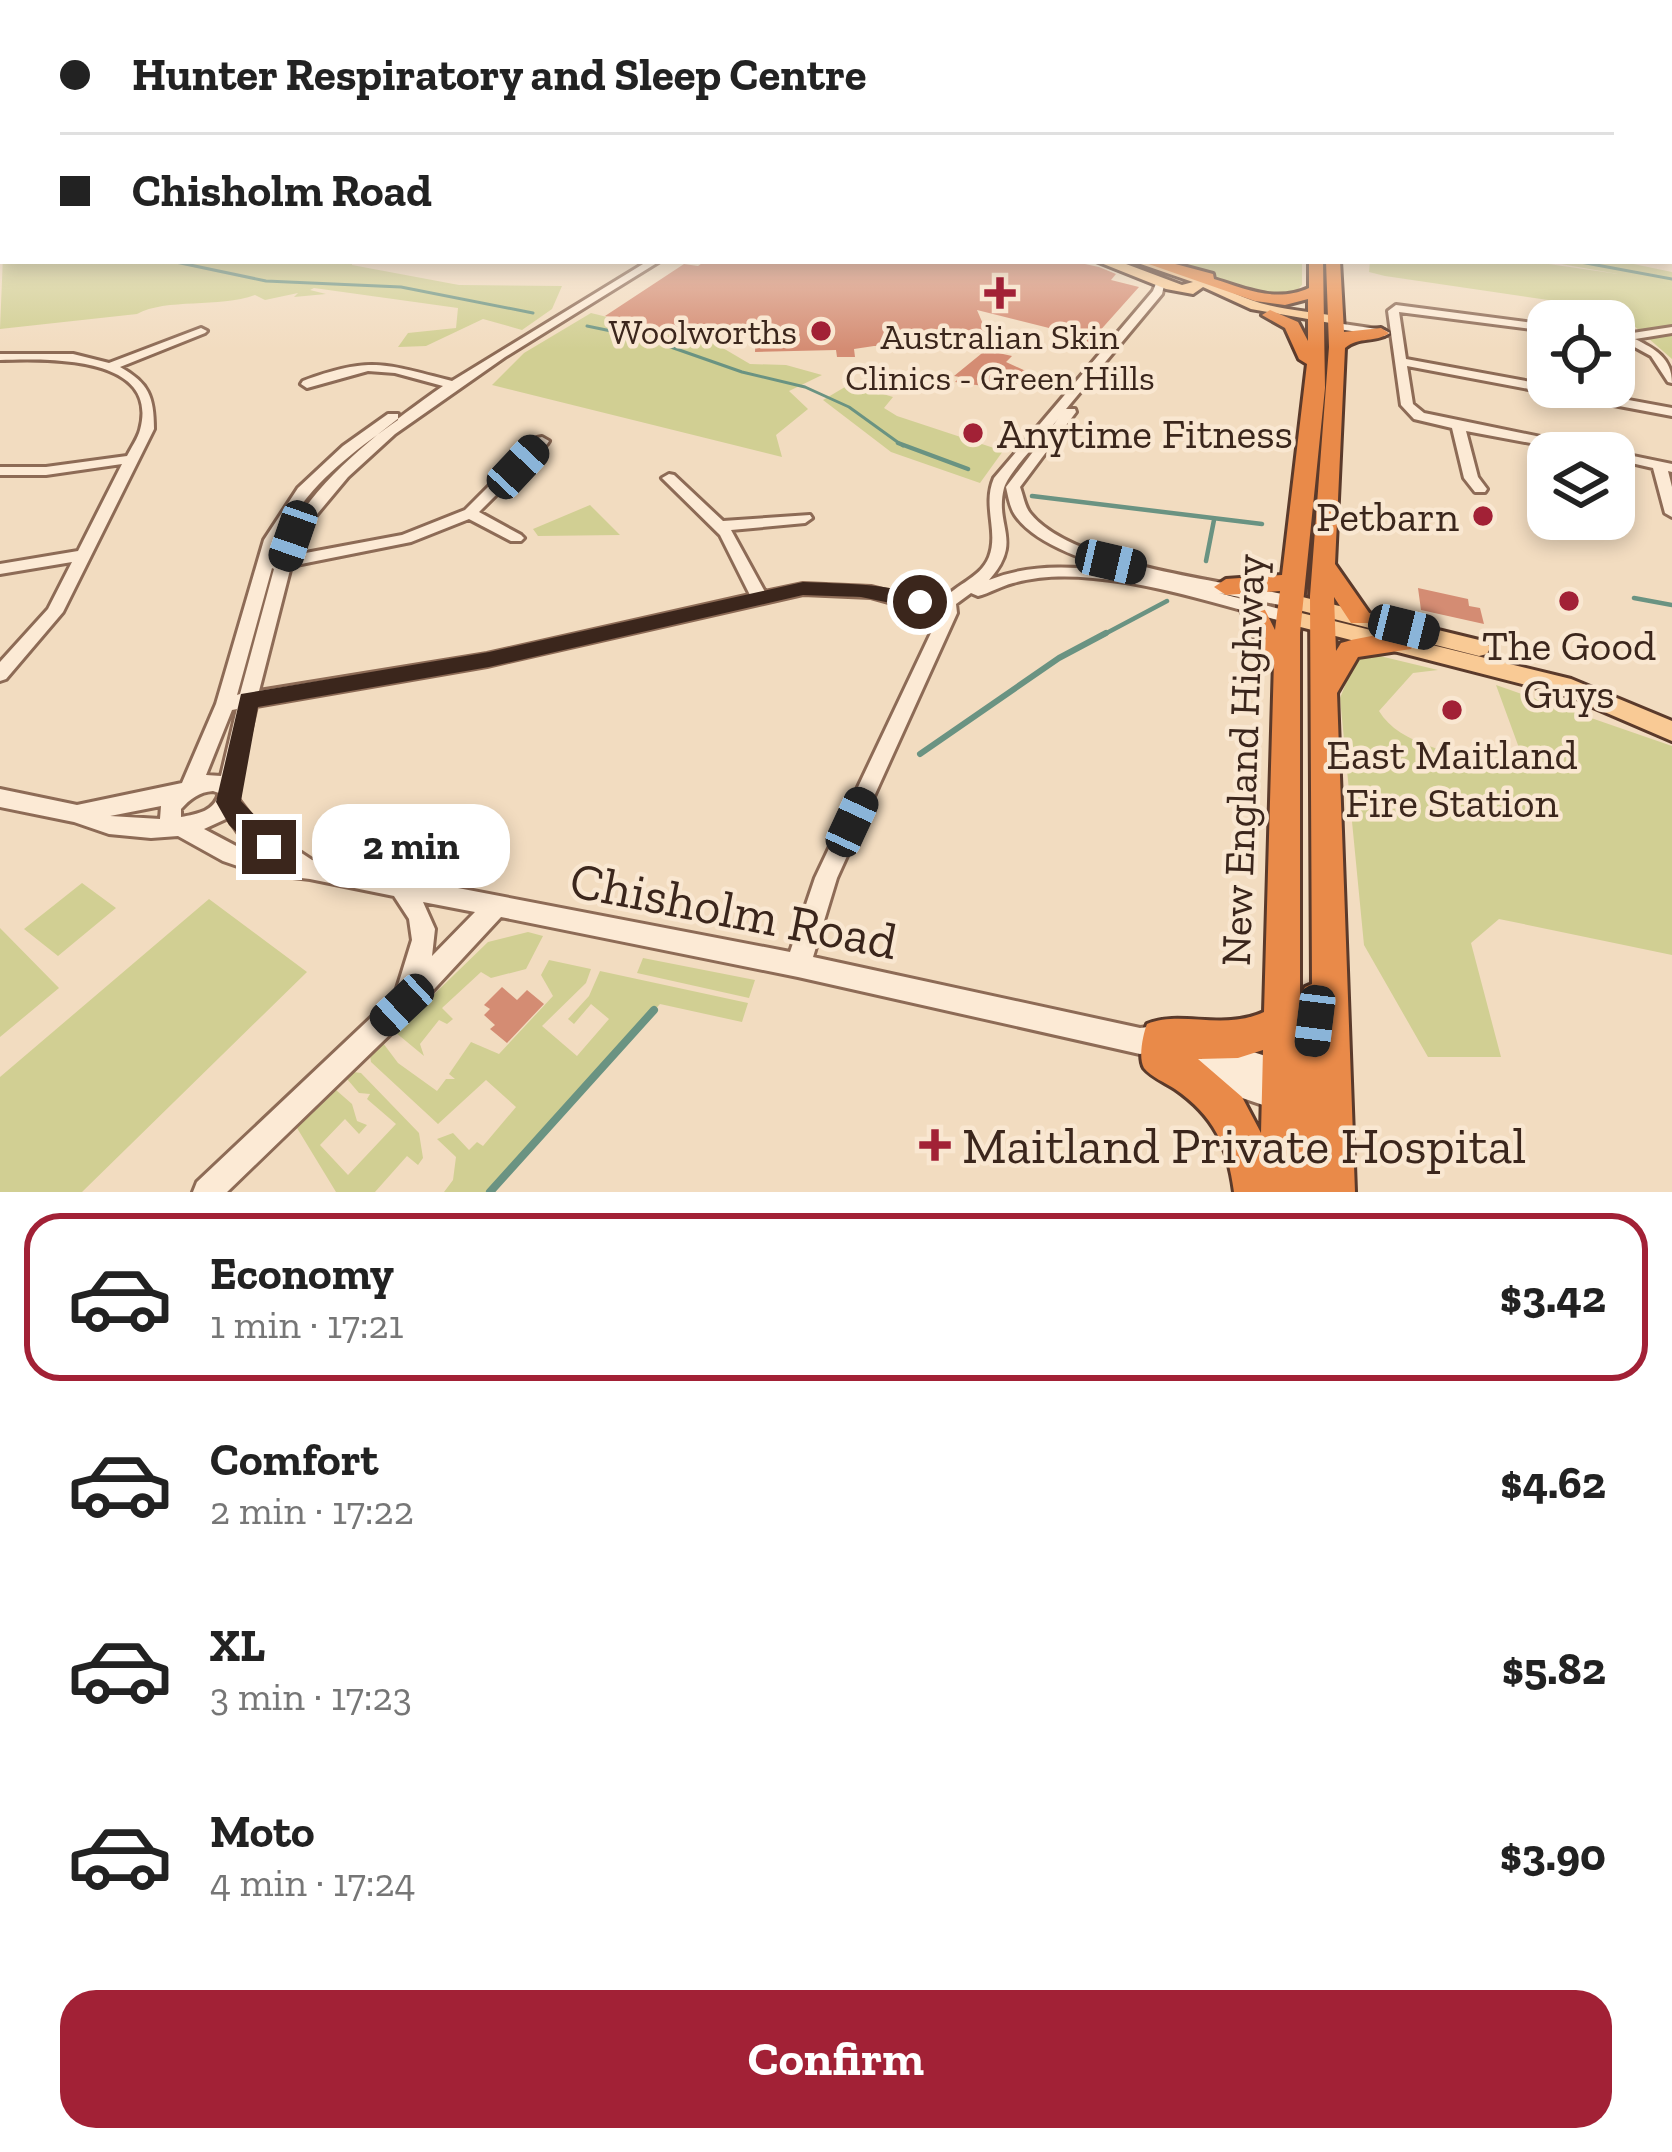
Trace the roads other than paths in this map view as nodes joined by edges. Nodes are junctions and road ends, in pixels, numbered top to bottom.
1 (637, 264) edge
2 (651, 264) edge
3 (1117, 264) edge
4 (1149, 264) edge
5 (1158, 264) edge
6 (1316, 264) edge
7 (1333, 264) edge
8 (1161, 282) junction
9 (1190, 283) junction
10 (1316, 290) junction
11 (1159, 303) junction
12 (1252, 304) junction
13 (1270, 315) junction
14 (1313, 319) junction
15 (1527, 325) edge
16 (1672, 330) edge
17 (201, 331) dead end
18 (1336, 331) junction
19 (1391, 332) junction
20 (1635, 341) edge
21 (1641, 342) junction
22 (0, 357) edge
23 (1402, 362) junction
24 (1668, 365) edge
25 (111, 366) junction
26 (1315, 372) junction
27 (1672, 380) edge
28 (307, 384) dead end
29 (451, 385) junction
30 (1672, 412) edge
31 (1458, 424) junction
32 (1527, 438) edge
33 (542, 440) dead end
34 (132, 459) junction
35 (1635, 459) edge
36 (1665, 466) edge
37 (0, 471) edge
38 (669, 478) dead end
39 (1480, 489) dead end
40 (470, 513) junction
41 (1672, 513) edge
42 (805, 518) dead end
43 (721, 526) junction
44 (516, 538) dead end
45 (1051, 542) junction
46 (1002, 547) junction
47 (85, 555) junction
48 (284, 562) junction
49 (1324, 563) junction
50 (263, 566) junction
51 (0, 569) edge
52 (1039, 573) junction
53 (1226, 587) joint
54 (759, 596) junction
55 (1290, 600) junction
56 (1252, 608) junction
57 (949, 613) junction
58 (1323, 616) junction
59 (1360, 617) junction
60 (1402, 643) junction
61 (1287, 659) junction
62 (0, 674) edge
63 (1323, 694) junction
64 (248, 700) junction
65 (225, 704) junction
66 (1672, 716) edge
67 (1672, 731) edge
68 (187, 791) junction
69 (229, 795) junction
70 (0, 798) edge
71 (76, 814) junction
72 (178, 827) junction
73 (310, 869) junction
74 (402, 889) junction
75 (493, 909) junction
76 (1329, 914) junction
77 (798, 965) junction
78 (402, 1005) junction
79 (1282, 1023) junction
80 (1153, 1045) junction
81 (1286, 1086) junction
82 (207, 1192) edge
83 (1256, 1192) edge
84 (1280, 1192) edge
85 (1314, 1192) edge
86 (1334, 1192) edge

1 - 29 street
2 - 29 street
3 - 8 main road
4 - 9 main road
5 - 12 highway
6 - 10 highway, New England Highway
7 - 18 highway, New England Highway
8 - 9 main road
8 - 46 street
9 - 11 street
9 - 12 highway
9 - 14 main road
10 - 12 highway
10 - 14 highway, New England Highway
11 - 12 main road
11 - 45 street
12 - 13 main road
13 - 14 main road
13 - 26 highway
14 - 18 main road
14 - 26 highway, New England Highway
15 - 19 street
16 - 21 street
17 - 25 street
18 - 19 street
18 - 19 highway
18 - 49 highway, New England Highway
19 - 23 street
20 - 21 street
21 - 24 street
22 - 25 street
23 - 30 street
23 - 31 street
24 - 27 street
25 - 34 street
26 - 55 highway, New England Highway
28 - 29 street
29 - 48 street
29 - 50 street
31 - 32 street
31 - 39 street
33 - 40 street
34 - 37 street
34 - 47 street
35 - 36 street
36 - 41 street
38 - 43 street
40 - 44 street
40 - 48 street
42 - 43 street
43 - 54 street
45 - 46 street
45 - 52 street
45 - 53 street
46 - 52 street
46 - 57 street
47 - 51 street
47 - 62 street
48 - 50 street
48 - 64 street
49 - 58 highway, New England Highway
49 - 59 highway
50 - 65 street
52 - 56 street
52 - 57 street
53 - 55 highway
54 - 57 street
54 - 64 street
55 - 56 street
55 - 58 main road
55 - 61 highway, New England Highway
56 - 61 highway
57 - 77 street
58 - 59 main road
58 - 60 main road
58 - 63 highway, New England Highway
59 - 66 main road
60 - 63 highway
60 - 67 main road
61 - 79 highway, New England Highway
63 - 76 highway, New England Highway
64 - 65 street
64 - 69 street
65 - 68 street
68 - 69 street
68 - 71 street
68 - 72 street
69 - 72 street
69 - 73 street, Chisholm Road
70 - 71 street
71 - 72 street
72 - 73 street, Chisholm Road
73 - 74 street, Chisholm Road
74 - 75 street, Chisholm Road
74 - 78 street
75 - 77 street, Chisholm Road
75 - 78 street
76 - 81 highway
76 - 86 highway, New England Highway
77 - 80 street, Chisholm Road
78 - 82 street
79 - 80 highway
79 - 81 highway, New England Highway
80 - 81 street, Chisholm Road
80 - 83 highway
81 - 84 highway, New England Highway
81 - 85 highway

